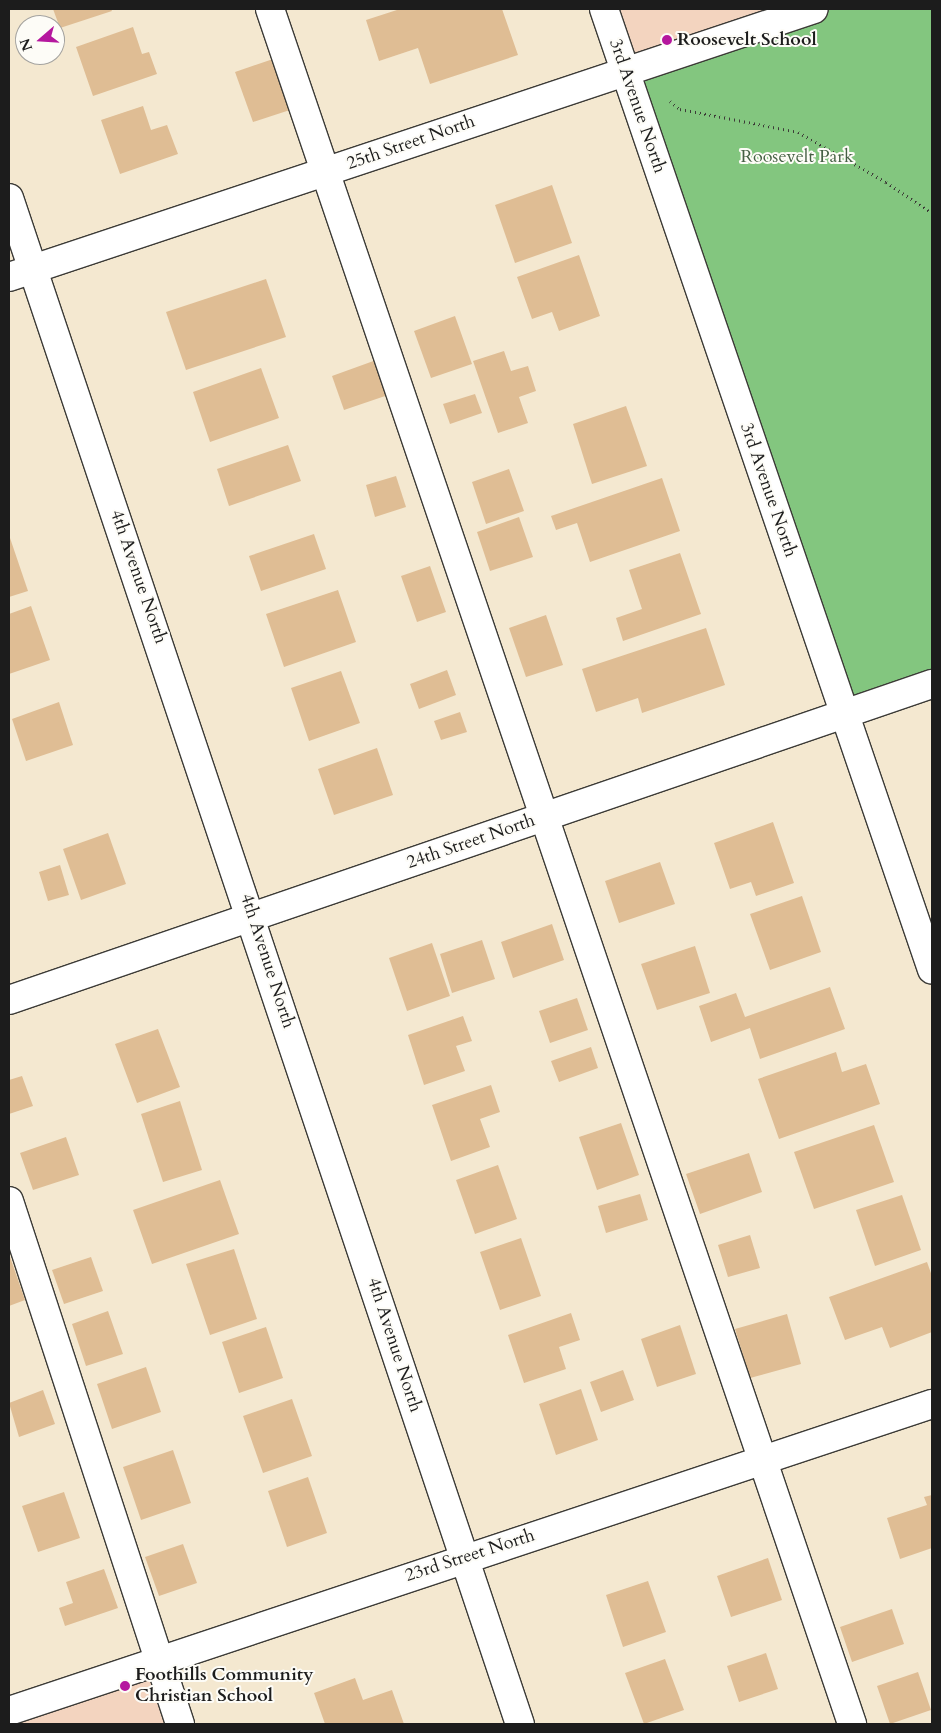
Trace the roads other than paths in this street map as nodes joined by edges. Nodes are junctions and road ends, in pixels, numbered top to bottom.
1 (270, 9) edge
2 (604, 9) edge
3 (814, 9) edge
4 (625, 71) junction
5 (327, 171) junction
6 (9, 198) edge
7 (21, 273) edge
8 (932, 684) edge
9 (844, 713) junction
10 (546, 816) junction
11 (252, 918) junction
12 (932, 970) edge
13 (9, 1000) edge
14 (9, 1201) edge
15 (932, 1404) edge
16 (763, 1460) junction
17 (465, 1558) junction
18 (159, 1660) junction
19 (9, 1711) edge
20 (180, 1724) edge
21 (520, 1724) edge
22 (852, 1724) edge

1 - 5 street
2 - 4 street, 3rd Avenue North
3 - 4 street, 25th Street North
4 - 5 street, 25th Street North
4 - 9 street, 3rd Avenue North
5 - 7 street, 25th Street North
5 - 10 street
6 - 7 street, 4th Avenue North
7 - 11 street, 4th Avenue North
8 - 9 street, 24th Street North
9 - 10 street, 24th Street North
9 - 12 street, 3rd Avenue North
10 - 11 street, 24th Street North
10 - 16 street
11 - 13 street, 24th Street North
11 - 17 street, 4th Avenue North
14 - 18 street
15 - 16 street, 23rd Street North
16 - 17 street, 23rd Street North
16 - 22 street
17 - 18 street, 23rd Street North
17 - 21 street, 4th Avenue North
18 - 19 street, 23rd Street North
18 - 20 street

